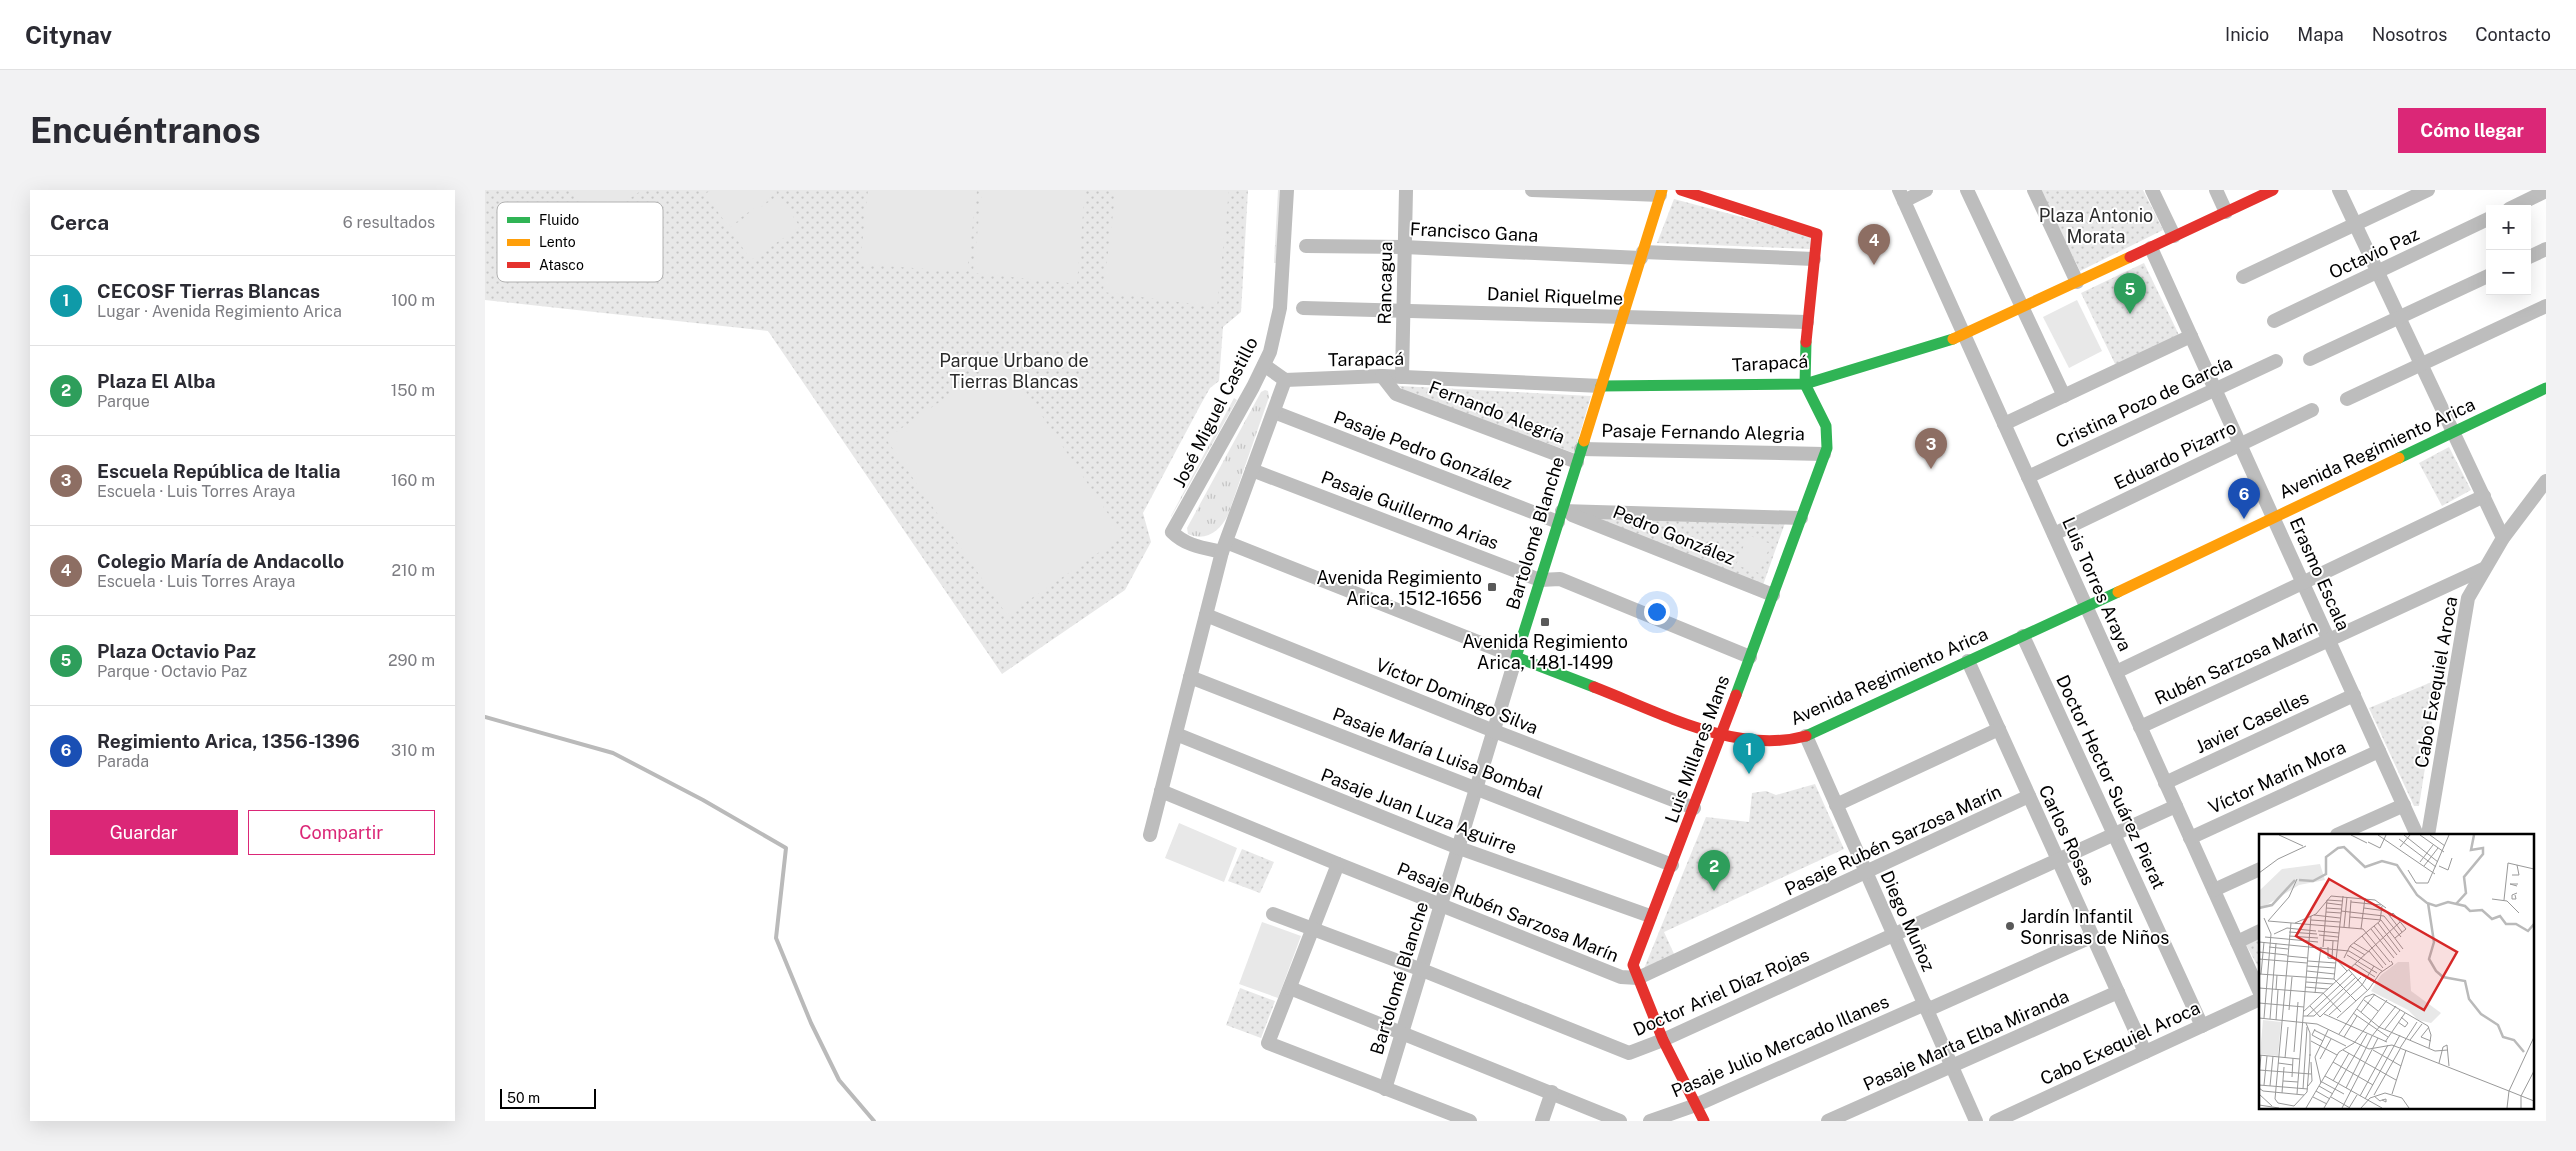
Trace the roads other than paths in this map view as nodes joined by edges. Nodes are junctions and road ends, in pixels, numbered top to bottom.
1 (1287, 190) edge
2 (1405, 190) edge
3 (1532, 190) edge
4 (1681, 190) edge
5 (1926, 190) edge
6 (1967, 190) edge
7 (2034, 190) edge
8 (2152, 190) edge
9 (2216, 190) edge
10 (2273, 190) edge
11 (2339, 190) edge
12 (2428, 190) edge
13 (2546, 191) edge
14 (1661, 193) edge
15 (1901, 195) edge
16 (2517, 205) edge
17 (2226, 212) junction
18 (2486, 220) edge
19 (2355, 224) junction
20 (2174, 236) junction
21 (1306, 246) dead end
22 (1405, 247) junction
23 (2151, 248) junction
24 (2546, 249) edge
25 (1642, 255) junction
26 (2531, 256) edge
27 (1814, 259) junction
28 (2377, 272) junction
29 (2243, 277) dead end
30 (2486, 277) edge
31 (2077, 282) junction
32 (2546, 306) edge
33 (1303, 308) dead end
34 (2023, 308) junction
35 (1403, 310) junction
36 (1623, 317) junction
37 (2399, 317) junction
38 (2274, 321) dead end
39 (1807, 322) junction
40 (1965, 336) junction
41 (2191, 336) junction
42 (2310, 359) dead end
43 (2276, 361) dead end
44 (2421, 364) junction
45 (1264, 365) junction
46 (1382, 376) junction
47 (1402, 377) junction
48 (1285, 380) junction
49 (1805, 384) junction
50 (1601, 386) junction
51 (2546, 388) edge
52 (2215, 390) junction
53 (2064, 396) junction
54 (2347, 399) dead end
55 (2312, 410) dead end
56 (1274, 412) junction
57 (2004, 424) junction
58 (2453, 432) junction
59 (2240, 445) junction
60 (1824, 454) junction
61 (1579, 455) junction
62 (1252, 470) junction
63 (2028, 477) junction
64 (2546, 481) edge
65 (2483, 496) junction
66 (1560, 517) junction
67 (1801, 518) junction
68 (2273, 518) junction
69 (2054, 534) junction
70 (2503, 538) junction
71 (1224, 547) junction
72 (2483, 569) junction
73 (1540, 580) junction
74 (2303, 583) junction
75 (1773, 595) junction
76 (2087, 607) junction
77 (1206, 614) junction
78 (2023, 636) junction
79 (2329, 640) junction
80 (1516, 657) junction
81 (1750, 657) junction
82 (1968, 661) junction
83 (2116, 672) junction
84 (1191, 677) junction
85 (2354, 695) junction
86 (2141, 727) junction
87 (1999, 729) junction
88 (1494, 731) junction
89 (1176, 734) junction
90 (1721, 736) junction
91 (1806, 736) junction
92 (2379, 751) junction
93 (2165, 783) junction
94 (1477, 788) junction
95 (1161, 791) junction
96 (2029, 796) junction
97 (1836, 805) junction
98 (2404, 805) junction
99 (2176, 806) junction
100 (1695, 808) junction
101 (2115, 834) junction
102 (2339, 834) edge
103 (2417, 834) edge
104 (2428, 834) edge
105 (1150, 835) dead end
106 (2190, 838) junction
107 (1459, 848) junction
108 (2058, 860) junction
109 (1338, 864) junction
110 (1671, 865) junction
111 (2259, 869) edge
112 (1867, 873) junction
113 (2213, 890) junction
114 (1441, 906) junction
115 (1273, 914) dead end
116 (1650, 916) junction
117 (1313, 929) junction
118 (2259, 931) edge
119 (1894, 934) junction
120 (2093, 936) junction
121 (2237, 942) junction
122 (1421, 970) junction
123 (1638, 978) junction
124 (1289, 988) junction
125 (2259, 991) edge
126 (2118, 992) junction
127 (2259, 999) edge
128 (1926, 1007) junction
129 (2203, 1026) junction
130 (1402, 1033) junction
131 (1663, 1040) junction
132 (2145, 1052) junction
133 (1952, 1067) junction
134 (1385, 1089) junction
135 (1552, 1092) junction
136 (1696, 1105) junction
137 (1470, 1121) edge
138 (1541, 1121) edge
139 (1620, 1121) edge
140 (1650, 1121) edge
141 (1704, 1121) edge
142 (1828, 1121) edge
143 (1976, 1121) edge
144 (1996, 1121) edge

1 - 45 street, José Miguel Castillo
2 - 22 street, Rancagua
3 - 14 street
4 - 27 street
5 - 15 street
6 - 34 street
7 - 31 street
8 - 20 street
9 - 17 street
10 - 17 street, Tarapacá
11 - 19 street
12 - 19 street
13 - 16 street
14 - 25 street, Bartolomé Blanche
15 - 40 street, Luis Torres Araya
17 - 20 street, Tarapacá
18 - 28 street, Octavio Paz
19 - 28 street
19 - 29 street
20 - 23 street, Tarapacá
21 - 22 street, Francisco Gana
22 - 25 street, Francisco Gana
22 - 35 street, Rancagua
23 - 31 street, Tarapacá
23 - 41 street, Erasmo Escala
24 - 26 street
25 - 27 street, Francisco Gana
25 - 36 street, Bartolomé Blanche
27 - 39 street
28 - 37 street
28 - 38 street, Octavio Paz
30 - 37 street
31 - 34 street, Tarapacá
32 - 44 street
33 - 35 street, Daniel Riquelme
34 - 40 street, Tarapacá
34 - 53 street
35 - 36 street, Daniel Riquelme
35 - 47 street, Rancagua
36 - 39 street, Daniel Riquelme
36 - 50 street, Bartolomé Blanche
37 - 42 street
37 - 44 street
39 - 49 street
40 - 49 street, Tarapacá
40 - 57 street, Luis Torres Araya
41 - 52 street, Erasmo Escala
41 - 53 street
43 - 52 street, Cristina Pozo de García
44 - 54 street
44 - 58 street
45 - 48 street
45 - 71 street, José Miguel Castillo
46 - 47 street, Tarapacá
46 - 48 street, Tarapacá
46 - 61 street, Fernando Alegría
47 - 50 street, Tarapacá
48 - 56 street
49 - 50 street, Tarapacá
49 - 60 street, Luis Millares Mans
50 - 61 street, Bartolomé Blanche
51 - 58 street, Avenida Regimiento Arica
52 - 59 street, Erasmo Escala
52 - 63 street, Cristina Pozo de García
53 - 57 street
55 - 59 street, Eduardo Pizarro
56 - 62 street
56 - 66 street, Pasaje Pedro González
57 - 63 street, Luis Torres Araya
58 - 65 street
58 - 68 street, Avenida Regimiento Arica
59 - 68 street, Erasmo Escala
59 - 69 street, Eduardo Pizarro
60 - 61 street, Pasaje Fernando Alegria
60 - 67 street, Luis Millares Mans
61 - 66 street, Bartolomé Blanche
62 - 71 street
62 - 73 street, Pasaje Guillermo Arias
63 - 69 street, Luis Torres Araya
64 - 70 street, Cabo Exequiel Aroca
65 - 70 street
65 - 74 street
66 - 67 street, Pasaje Pedro González
66 - 73 street, Bartolomé Blanche
66 - 75 street, Pedro González
67 - 75 street, Luis Millares Mans
68 - 74 street, Erasmo Escala
68 - 76 street, Avenida Regimiento Arica
69 - 76 street, Luis Torres Araya
70 - 72 street, Cabo Exequiel Aroca
71 - 77 street
71 - 80 street, Avenida Regimiento Arica
72 - 79 street, Rubén Sarzosa Marín
72 - 104 street, Cabo Exequiel Aroca
73 - 80 street, Bartolomé Blanche
73 - 81 street, Pasaje Guillermo Arias
74 - 79 street, Erasmo Escala
74 - 83 street
75 - 81 street, Luis Millares Mans
76 - 78 street, Avenida Regimiento Arica
76 - 83 street, Luis Torres Araya
77 - 84 street
77 - 88 street, Víctor Domingo Silva
78 - 82 street, Avenida Regimiento Arica
78 - 101 street, Doctor Hector Suárez Pierat
79 - 85 street, Erasmo Escala
79 - 86 street, Rubén Sarzosa Marín
80 - 88 street, Bartolomé Blanche
80 - 90 street, Avenida Regimiento Arica
81 - 90 street, Luis Millares Mans
82 - 87 street, Carlos Rosas
82 - 91 street, Avenida Regimiento Arica
83 - 86 street, Luis Torres Araya
84 - 89 street
84 - 94 street, Pasaje María Luisa Bombal
85 - 92 street, Erasmo Escala
85 - 93 street, Javier Caselles
86 - 93 street, Luis Torres Araya
87 - 96 street, Carlos Rosas
87 - 97 street
88 - 94 street, Bartolomé Blanche
88 - 100 street, Víctor Domingo Silva
89 - 95 street
89 - 107 street, Pasaje Juan Luza Aguirre
90 - 91 street, Avenida Regimiento Arica
90 - 100 street, Luis Millares Mans
91 - 97 street, Diego Muñoz
92 - 98 street, Erasmo Escala
92 - 106 street, Víctor Marín Mora
93 - 99 street, Luis Torres Araya
94 - 107 street, Bartolomé Blanche
94 - 110 street, Pasaje María Luisa Bombal
95 - 105 street
95 - 109 street, Pasaje Rubén Sarzosa Marín
96 - 108 street, Carlos Rosas
96 - 112 street, Pasaje Rubén Sarzosa Marín
97 - 112 street, Diego Muñoz
98 - 102 street
98 - 103 street, Erasmo Escala
99 - 101 street, Doctor Ariel Díaz Rojas
99 - 106 street, Luis Torres Araya
100 - 110 street, Luis Millares Mans
101 - 108 street, Doctor Ariel Díaz Rojas
101 - 129 street, Doctor Hector Suárez Pierat
106 - 113 street, Luis Torres Araya
107 - 114 street, Bartolomé Blanche
107 - 116 street, Pasaje Juan Luza Aguirre
108 - 119 street, Doctor Ariel Díaz Rojas
108 - 120 street, Carlos Rosas
109 - 114 street, Pasaje Rubén Sarzosa Marín
109 - 117 street
110 - 116 street, Luis Millares Mans
111 - 113 street
112 - 119 street, Diego Muñoz
112 - 123 street, Pasaje Rubén Sarzosa Marín
113 - 121 street, Luis Torres Araya
114 - 122 street, Bartolomé Blanche
114 - 123 street, Pasaje Rubén Sarzosa Marín
115 - 117 street, Doctor Ariel Díaz Rojas
116 - 123 street, Luis Millares Mans
117 - 122 street, Doctor Ariel Díaz Rojas
117 - 124 street
118 - 121 street
119 - 128 street, Diego Muñoz
119 - 131 street, Doctor Ariel Díaz Rojas
120 - 126 street, Carlos Rosas
120 - 128 street, Pasaje Julio Mercado Illanes
121 - 125 street, Luis Torres Araya
122 - 130 street, Bartolomé Blanche
122 - 131 street, Doctor Ariel Díaz Rojas
123 - 131 street, Luis Millares Mans
124 - 130 street
124 - 134 street
126 - 132 street, Carlos Rosas
126 - 133 street, Pasaje Marta Elba Miranda
127 - 129 street, Cabo Exequiel Aroca
128 - 133 street, Diego Muñoz
128 - 136 street, Pasaje Julio Mercado Illanes
129 - 132 street, Cabo Exequiel Aroca
130 - 134 street, Bartolomé Blanche
130 - 135 street
131 - 136 street, Luis Millares Mans
132 - 144 street, Cabo Exequiel Aroca
133 - 142 street, Pasaje Marta Elba Miranda
133 - 143 street, Diego Muñoz
134 - 137 street
135 - 138 street
135 - 139 street
136 - 140 street, Pasaje Julio Mercado Illanes
136 - 141 street, Luis Millares Mans

